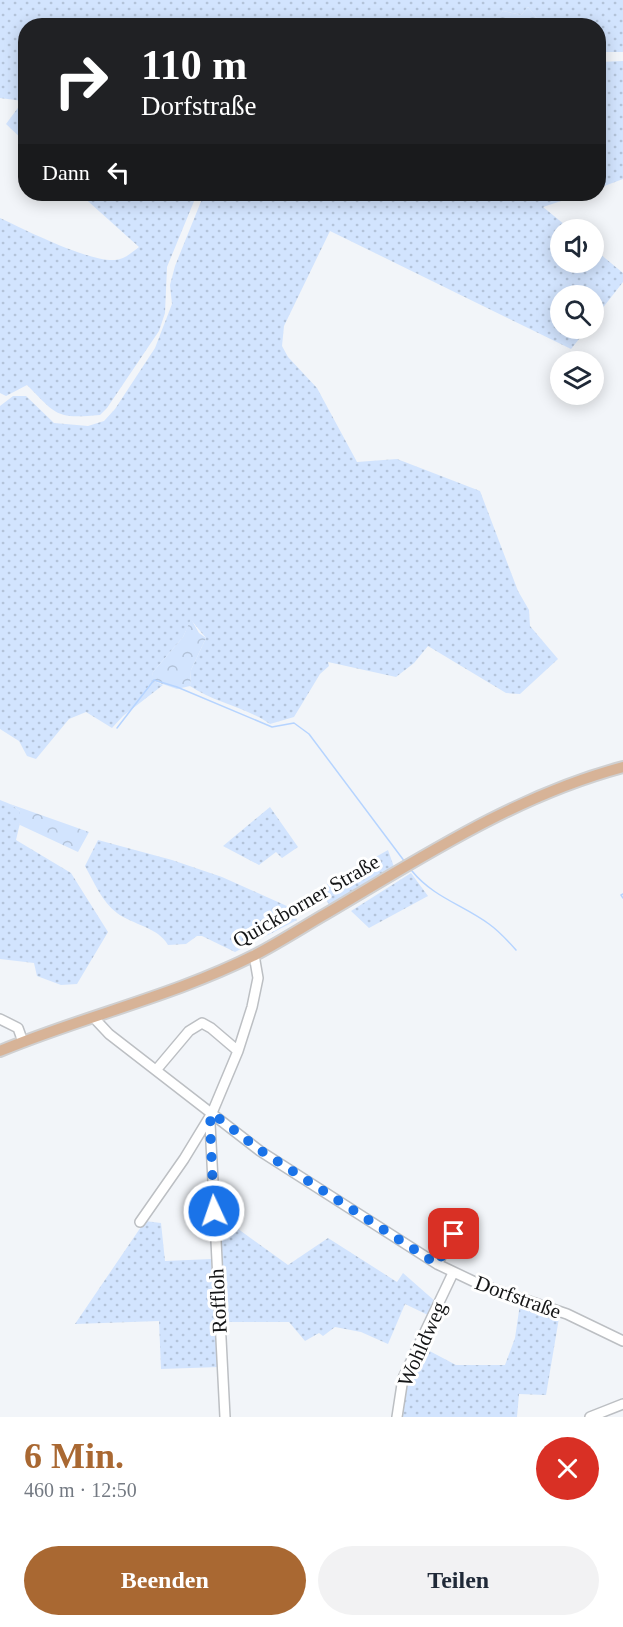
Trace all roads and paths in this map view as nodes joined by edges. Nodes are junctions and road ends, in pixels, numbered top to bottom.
1 (623, 767) edge
2 (254, 955) junction
3 (94, 1018) junction
4 (0, 1019) edge
5 (23, 1042) junction
6 (0, 1051) edge
7 (238, 1051) junction
8 (157, 1070) junction
9 (212, 1113) junction
10 (462, 1219) dead end
11 (140, 1222) dead end
12 (437, 1264) junction
13 (453, 1273) junction
14 (623, 1341) edge
15 (623, 1404) edge
16 (225, 1417) edge
17 (397, 1417) edge
18 (590, 1417) edge

1 - 2 main road, Quickborner Straße
2 - 3 main road, Quickborner Straße
2 - 7 street
3 - 5 main road, Quickborner Straße
3 - 8 street, Dorfstraße
4 - 5 street
5 - 6 main road, Quickborner Straße
7 - 8 street
7 - 9 street
8 - 9 street, Dorfstraße
9 - 11 street
9 - 12 street, Dorfstraße
9 - 16 street, Roffloh
10 - 12 street
12 - 13 street, Dorfstraße
13 - 14 street, Dorfstraße
13 - 17 street, Wohldweg
15 - 18 street

